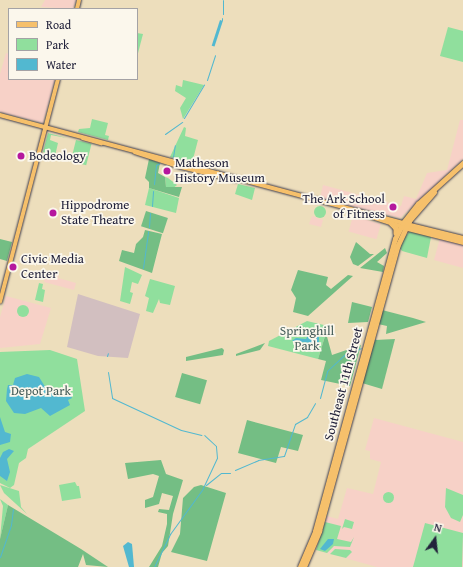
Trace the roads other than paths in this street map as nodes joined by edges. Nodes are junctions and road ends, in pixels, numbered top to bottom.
1 (58, 80) edge
2 (0, 114) edge
3 (45, 128) junction
4 (463, 163) edge
5 (435, 190) junction
6 (363, 213) junction
7 (415, 214) junction
8 (391, 223) junction
9 (404, 225) junction
10 (423, 228) junction
11 (463, 238) edge
12 (396, 239) junction
13 (463, 242) edge
14 (0, 302) edge
15 (321, 519) junction
16 (310, 552) junction
17 (300, 567) edge
18 (304, 567) edge

1 - 3 main road
2 - 3 main road
3 - 6 main road
3 - 14 main road
4 - 5 highway
5 - 7 highway
5 - 9 highway
6 - 8 main road
6 - 9 main road
7 - 9 highway
7 - 10 highway
8 - 9 main road
8 - 12 highway
9 - 10 highway
9 - 12 highway, Southeast 11th Street
9 - 13 highway
9 - 15 highway, Southeast 11th Street
10 - 11 highway
12 - 15 highway, Southeast 11th Street
15 - 16 highway, Southeast 11th Street
16 - 17 highway
16 - 18 highway

